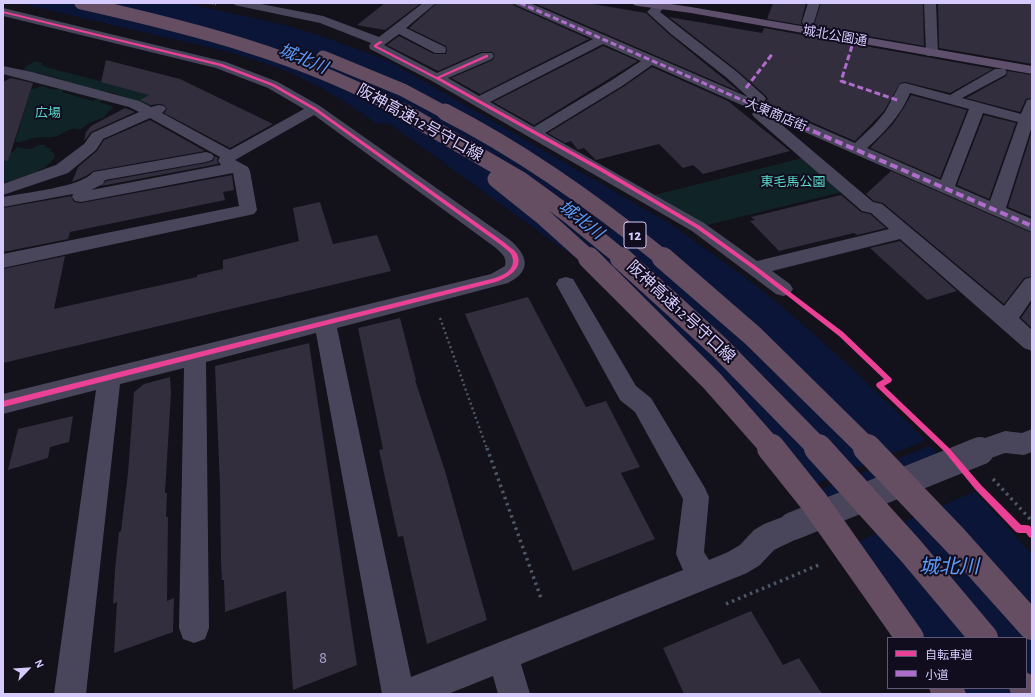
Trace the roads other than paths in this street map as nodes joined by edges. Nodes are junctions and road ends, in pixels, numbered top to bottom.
1 (81, 3) edge
2 (133, 3) edge
3 (239, 3) edge
4 (430, 3) edge
5 (520, 3) edge
6 (638, 3) edge
7 (691, 3) edge
8 (814, 3) edge
9 (930, 3) edge
10 (660, 5) edge
11 (8, 16) edge
12 (808, 22) junction
13 (397, 28) junction
14 (603, 39) junction
15 (381, 42) junction
16 (932, 48) junction
17 (440, 50) dead end
18 (487, 56) dead end
19 (1032, 59) edge
20 (651, 60) junction
21 (3, 70) edge
22 (1032, 70) edge
23 (1000, 72) dead end
24 (437, 78) junction
25 (954, 101) junction
26 (478, 102) junction
27 (746, 102) junction
28 (1032, 103) edge
29 (166, 106) dead end
30 (978, 106) junction
31 (316, 109) junction
32 (151, 112) junction
33 (1026, 120) junction
34 (430, 126) junction
35 (534, 133) junction
36 (196, 138) junction
37 (857, 149) junction
38 (233, 162) junction
39 (62, 169) junction
40 (83, 186) junction
41 (946, 188) junction
42 (3, 190) edge
43 (56, 193) junction
44 (3, 202) edge
45 (996, 210) junction
46 (1032, 226) edge
47 (902, 232) junction
48 (3, 261) edge
49 (755, 268) junction
50 (566, 284) dead end
51 (1032, 284) edge
52 (783, 289) dead end
53 (1006, 320) junction
54 (325, 324) junction
55 (1032, 342) edge
56 (196, 356) junction
57 (109, 378) junction
58 (3, 404) edge
59 (1029, 445) edge
60 (702, 576) junction
61 (1032, 626) edge
62 (194, 628) dead end
63 (909, 637) edge
64 (983, 637) edge
65 (503, 656) junction
66 (70, 694) edge
67 (398, 694) edge
68 (408, 694) edge
69 (514, 694) edge

1 - 34 highway, 阪神高速12号守口線 / 12, bridge
2 - 61 highway, 阪神高速12号守口線 / 12, bridge
3 - 15 street
4 - 13 street
5 - 14 street, 大東商店街
6 - 10 main road, 城北公園通
7 - 12 main road, 城北公園通
8 - 12 street
9 - 16 street
10 - 16 main road, 城北公園通
10 - 27 street
11 - 31 street
12 - 16 main road, 城北公園通
13 - 15 street
13 - 17 street
14 - 20 street, 大東商店街
14 - 26 street
15 - 24 street
16 - 19 main road, 城北公園通
16 - 22 main road, 城北公園通
18 - 24 street
20 - 27 street, 大東商店街
20 - 35 street
21 - 32 street
23 - 25 street
24 - 26 street
25 - 30 street
25 - 37 street
26 - 35 street
27 - 37 street, 大東商店街
27 - 47 street
28 - 33 street
29 - 32 street
30 - 33 street
30 - 41 street
31 - 38 street
31 - 54 street
32 - 36 street
32 - 39 street
33 - 45 street
34 - 63 highway, bridge
34 - 64 highway, 阪神高速12号守口線 / 12, bridge
35 - 49 street
36 - 38 street
36 - 40 street
37 - 41 street, 大東商店街
38 - 40 street
38 - 48 street
39 - 42 street
39 - 43 street
40 - 43 street
41 - 45 street, 大東商店街
43 - 44 street
45 - 46 street, 大東商店街
47 - 49 street
47 - 53 street
49 - 52 street
50 - 60 street
51 - 53 street
53 - 55 street
54 - 56 street
54 - 67 street
56 - 57 street
56 - 62 street
57 - 58 street
57 - 66 street
59 - 60 street, bridge
60 - 65 street
65 - 68 street
65 - 69 street

